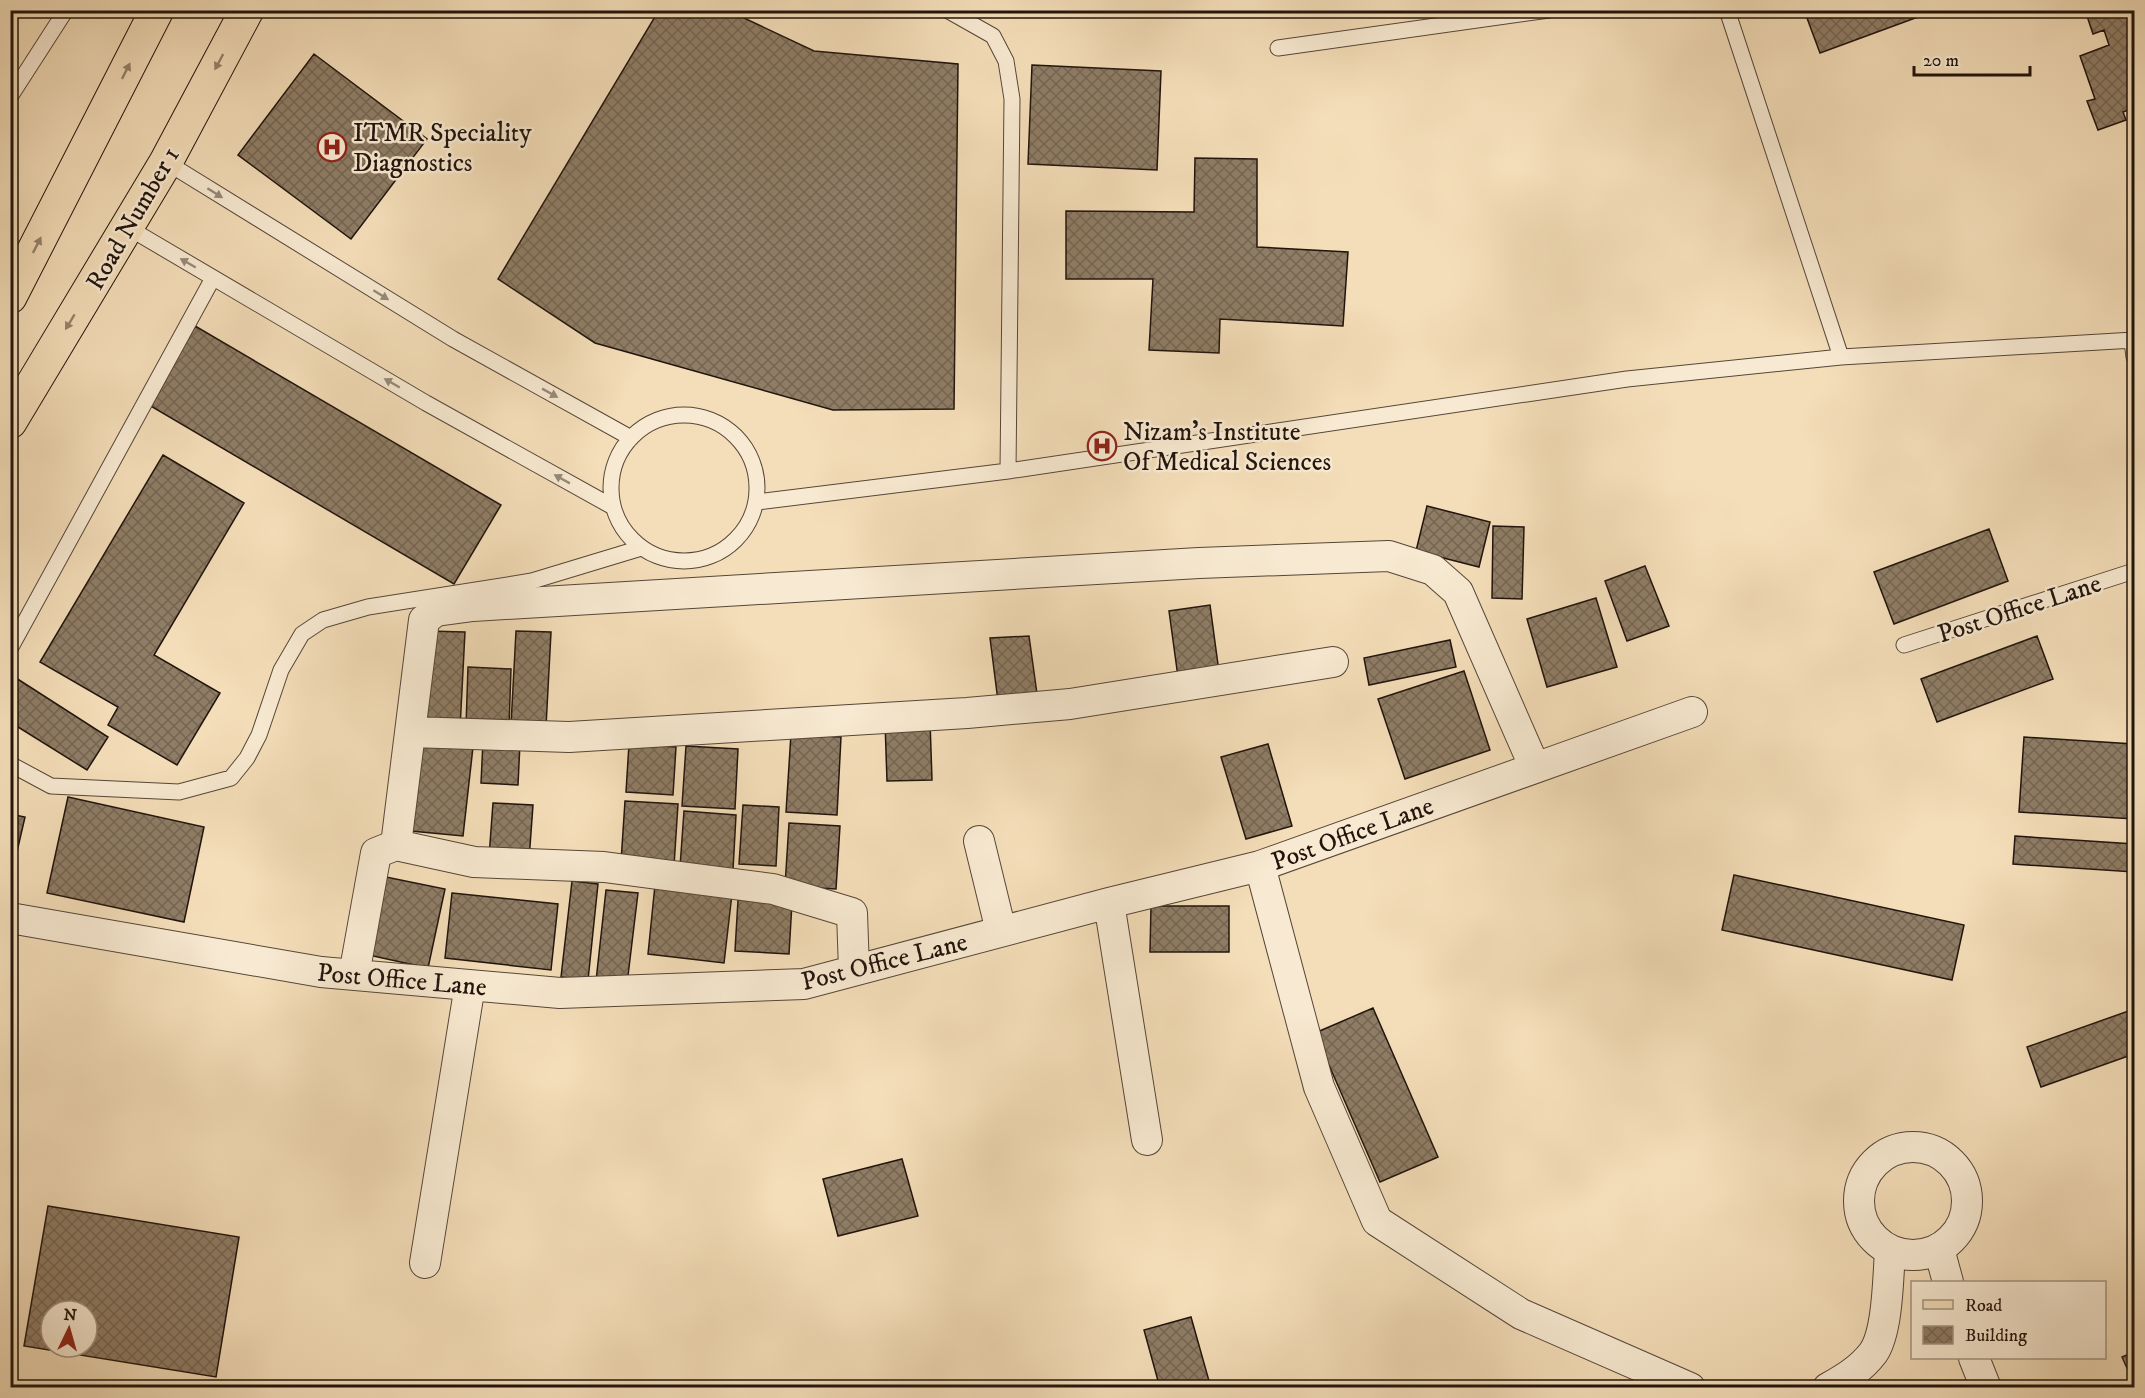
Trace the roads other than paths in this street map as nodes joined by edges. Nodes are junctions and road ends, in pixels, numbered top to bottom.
1 (66, 10) edge
2 (157, 10) edge
3 (247, 10) edge
4 (947, 10) edge
5 (1549, 10) edge
6 (1727, 10) edge
7 (1278, 48) dead end
8 (10, 97) edge
9 (166, 162) junction
10 (127, 227) junction
11 (213, 278) junction
12 (10, 297) edge
13 (2133, 340) edge
14 (1840, 357) junction
15 (2134, 357) edge
16 (10, 422) edge
17 (631, 438) junction
18 (1008, 471) junction
19 (757, 502) junction
20 (613, 507) junction
21 (641, 548) junction
22 (2134, 571) edge
23 (1904, 645) dead end
24 (10, 649) edge
25 (1333, 662) dead end
26 (1692, 712) dead end
27 (411, 732) junction
28 (10, 764) edge
29 (1535, 768) junction
30 (979, 841) dead end
31 (396, 845) junction
32 (1260, 866) junction
33 (1109, 903) junction
34 (10, 918) edge
35 (1001, 931) junction
36 (854, 970) junction
37 (354, 975) junction
38 (470, 985) junction
39 (1147, 1140) dead end
40 (1939, 1249) junction
41 (1890, 1251) junction
42 (425, 1263) dead end
43 (1948, 1281) edge
44 (1974, 1359) edge
45 (1690, 1388) edge
46 (1828, 1388) edge
47 (1986, 1388) edge

1 - 8 lane
12 -> 2 main road
3 -> 9 main road, Road Number 1
4 - 18 lane
5 - 7 lane
6 - 14 lane
9 - 10 main road, Road Number 1
9 -> 17 lane
11 -> 10 lane
10 -> 16 main road, Road Number 1
20 -> 11 lane
11 - 24 lane
13 - 14 lane
13 - 15 lane
14 - 18 lane
17 - 19 lane
17 - 20 lane
18 - 19 lane
19 - 21 lane
20 - 21 lane
21 - 28 lane
22 - 23 lane, Post Office Lane
25 - 27 street
26 - 29 street, Post Office Lane
27 - 29 street
27 - 31 street
29 - 32 street, Post Office Lane
30 - 35 street
31 - 36 street
31 - 37 street
32 - 33 street, Post Office Lane
32 - 45 street
33 - 35 street, Post Office Lane
33 - 39 street
34 - 37 street, Post Office Lane
35 - 36 street, Post Office Lane
36 - 38 street, Post Office Lane
37 - 38 street, Post Office Lane
38 - 42 street
40 - 41 street
40 - 41 street
40 - 43 street
41 - 46 street
44 - 47 street

